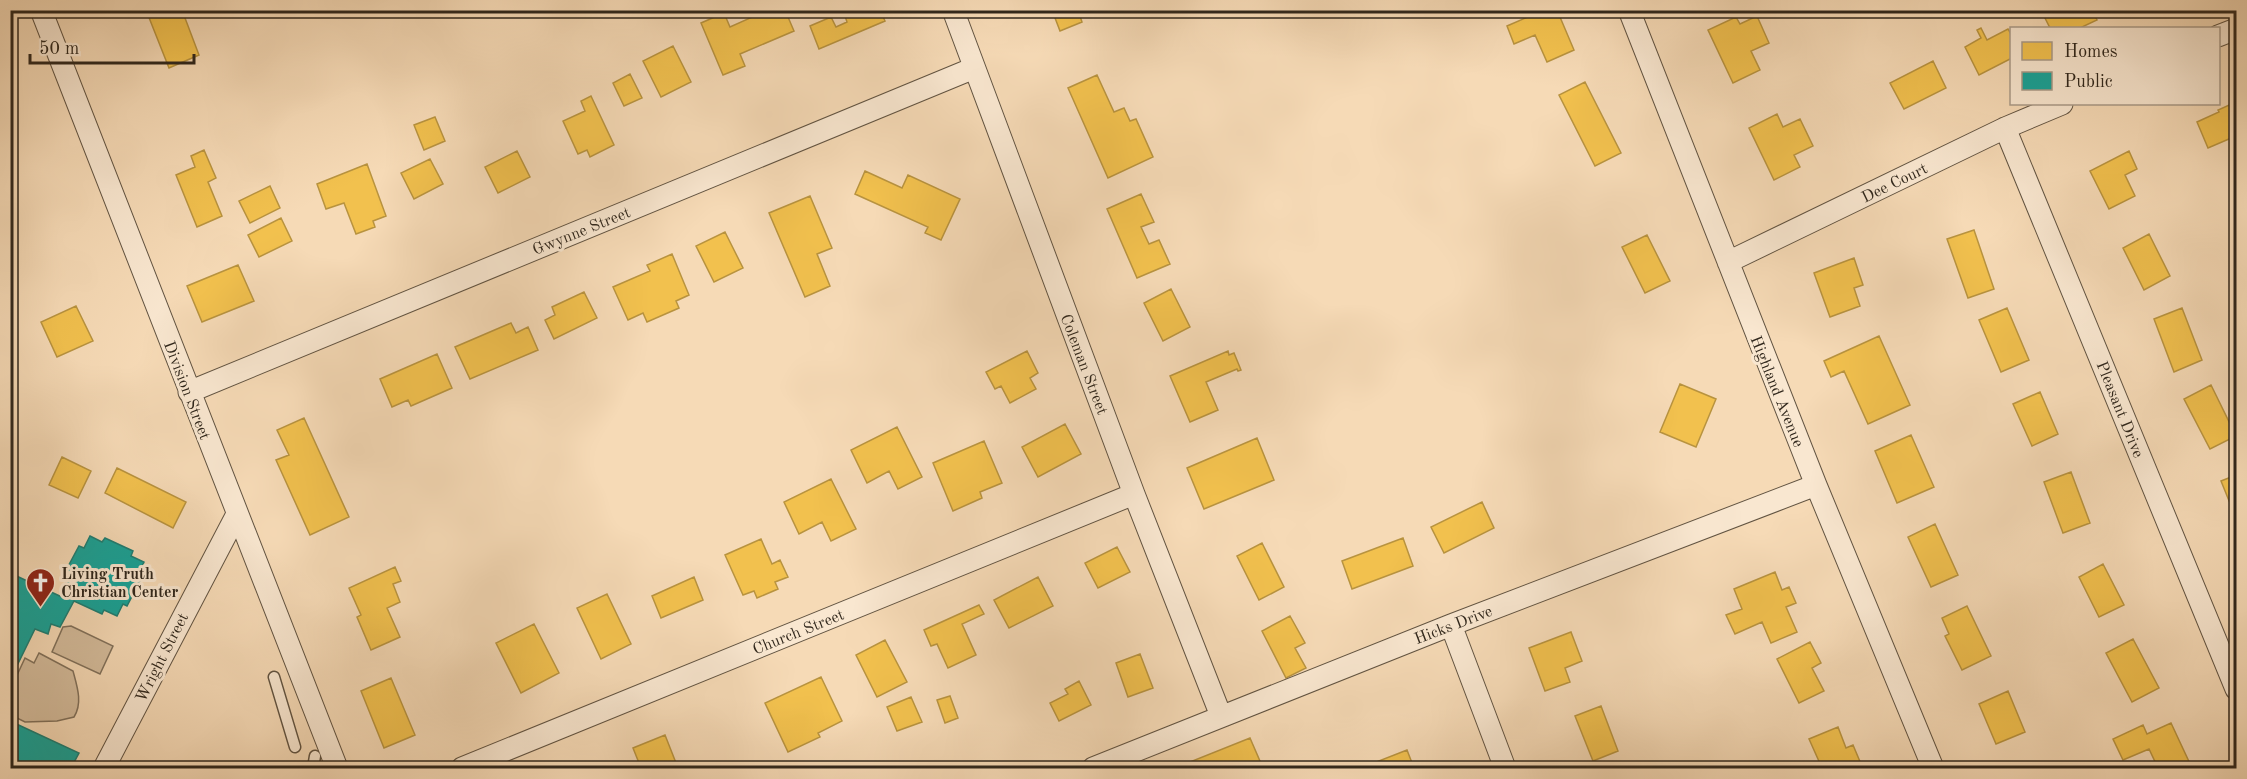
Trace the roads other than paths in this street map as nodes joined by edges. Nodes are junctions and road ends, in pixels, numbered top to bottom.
1 (41, 10) edge
2 (953, 10) edge
3 (1629, 10) edge
4 (2236, 28) edge
5 (2220, 35) edge
6 (974, 68) junction
7 (2060, 105) edge
8 (2005, 128) junction
9 (1728, 262) junction
10 (189, 392) junction
11 (1816, 485) junction
12 (1134, 494) junction
13 (237, 514) junction
14 (1450, 625) junction
15 (274, 677) dead end
16 (2236, 689) edge
17 (1221, 716) junction
18 (295, 747) dead end
19 (315, 756) dead end
20 (104, 768) edge
21 (313, 768) edge
22 (337, 768) edge
23 (462, 768) edge
24 (1093, 768) edge
25 (1505, 768) edge
26 (1933, 768) edge

1 - 10 street, Division Street
2 - 6 street, Coleman Street
3 - 9 street, Highland Avenue
4 - 5 street
6 - 10 street, Gwynne Street
6 - 12 street, Coleman Street
7 - 8 street, Dee Court
8 - 9 street, Dee Court
8 - 16 street, Pleasant Drive
9 - 11 street, Highland Avenue
10 - 13 street, Division Street
11 - 14 street, Hicks Drive
11 - 26 street, Highland Avenue
12 - 17 street, Coleman Street
12 - 23 street, Church Street
13 - 20 street, Wright Street
13 - 22 street, Division Street
14 - 17 street, Hicks Drive
14 - 25 street
15 - 18 lane
17 - 24 street, Hicks Drive
19 - 21 lane

